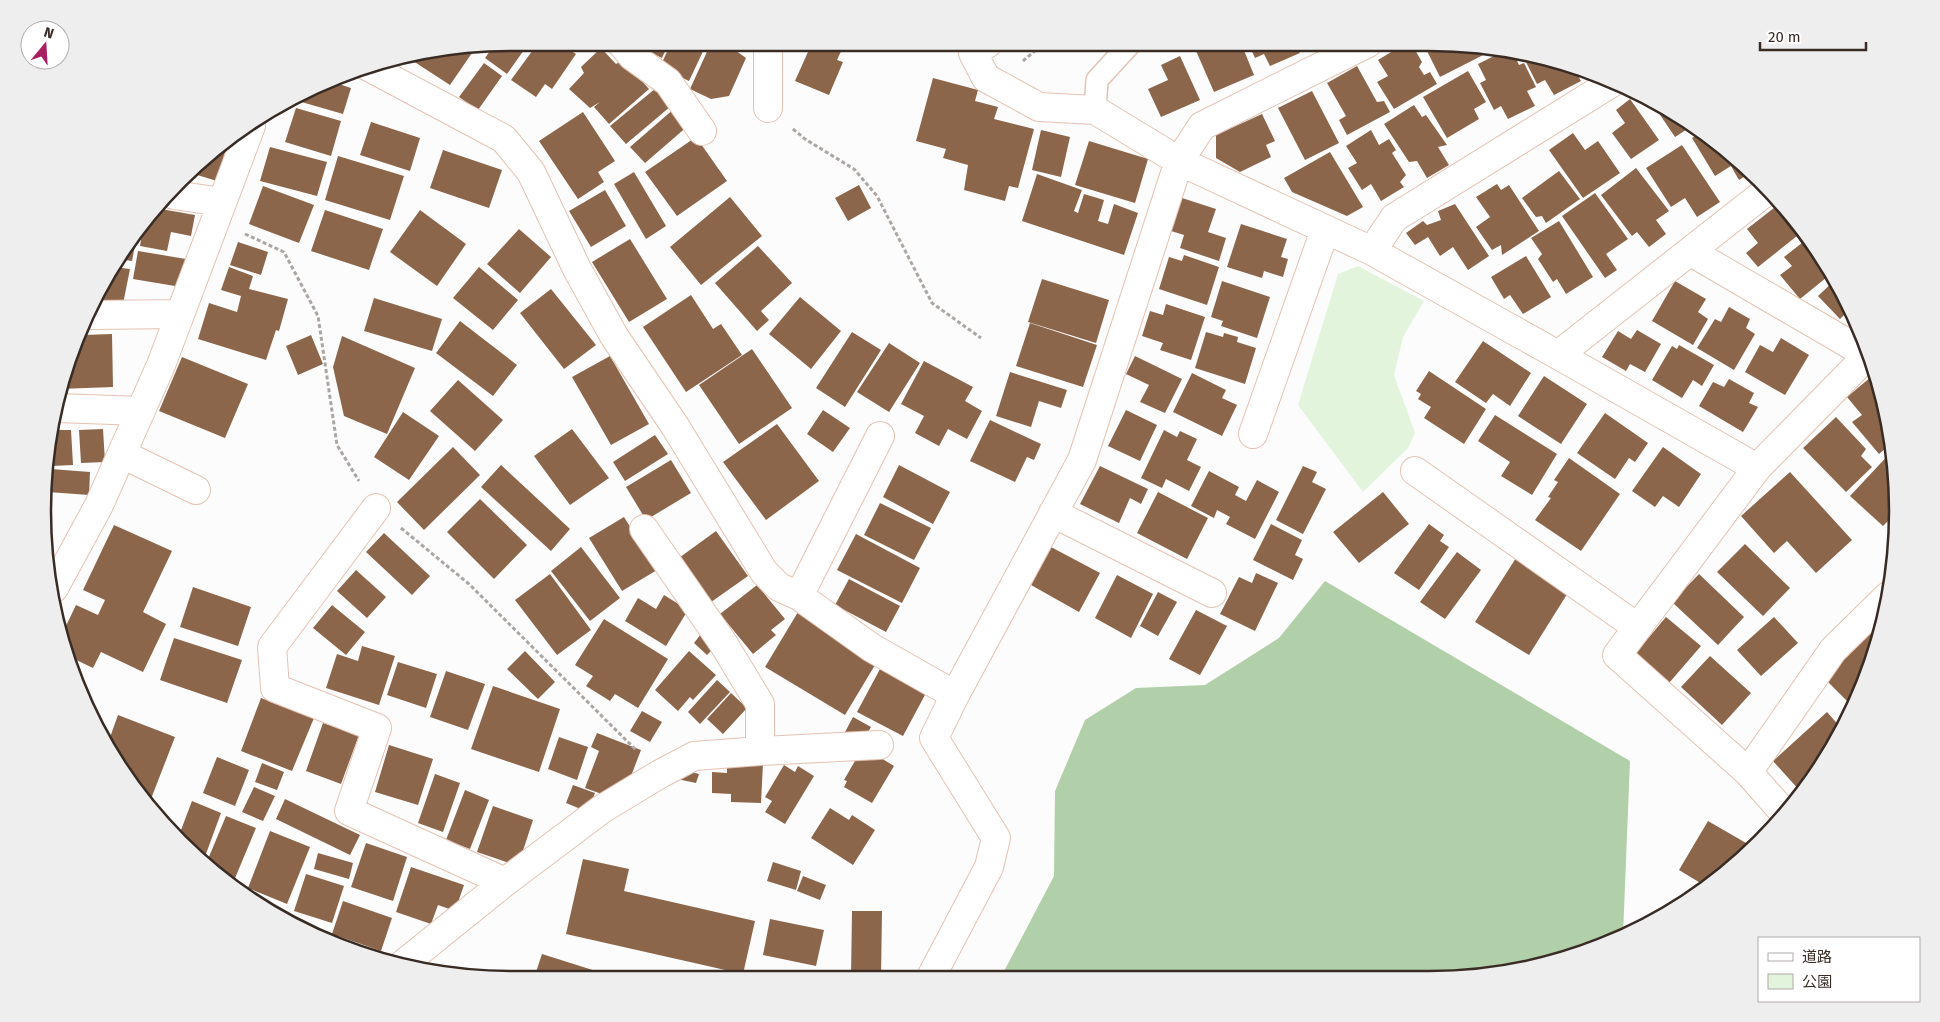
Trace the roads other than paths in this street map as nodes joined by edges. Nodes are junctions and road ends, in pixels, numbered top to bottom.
1 (628, 51) edge
2 (768, 51) edge
3 (976, 51) edge
4 (1124, 51) edge
5 (1352, 51) edge
6 (377, 72) edge
7 (1606, 86) edge
8 (768, 108) road end
9 (1095, 110) junction
10 (702, 132) dead end
11 (248, 135) edge
12 (1179, 161) junction
13 (1762, 195) edge
14 (177, 196) edge
15 (219, 211) junction
16 (1325, 230) junction
17 (1372, 251) junction
18 (1691, 252) junction
19 (180, 314) junction
20 (96, 315) edge
21 (1859, 349) edge
22 (1558, 355) junction
23 (1863, 361) edge
24 (63, 408) edge
25 (141, 410) junction
26 (1253, 434) dead end
27 (880, 436) dead end
28 (122, 454) junction
29 (1758, 468) junction
30 (1415, 471) dead end
31 (196, 490) dead end
32 (376, 508) road end
33 (1053, 513) junction
34 (644, 529) dead end
35 (57, 583) edge
36 (1212, 593) dead end
37 (799, 596) junction
38 (1879, 605) edge
39 (1638, 627) junction
40 (955, 695) junction
41 (878, 745) dead end
42 (760, 751) junction
43 (1748, 772) junction
44 (1780, 808) edge
45 (505, 882) junction
46 (410, 959) edge
47 (934, 971) edge

1 - 10 street
2 - 8 street
3 - 9 street
4 - 9 lane
5 - 12 street
6 - 37 street
7 - 17 street
9 - 12 street
11 - 15 street
12 - 16 street
12 - 33 street
13 - 18 street
14 - 15 street
15 - 19 street
16 - 17 street
16 - 26 street
17 - 22 street
18 - 21 street
18 - 22 street
19 - 20 street
19 - 25 street
22 - 29 street
23 - 29 street
24 - 25 street
25 - 28 street
27 - 37 street
28 - 31 street
28 - 35 street
29 - 39 street
30 - 39 street
32 - 45 street
33 - 36 street
33 - 40 street
34 - 42 street
37 - 40 street
38 - 43 street
39 - 43 street
40 - 47 street
41 - 42 street
42 - 45 street
43 - 44 street
45 - 46 street

